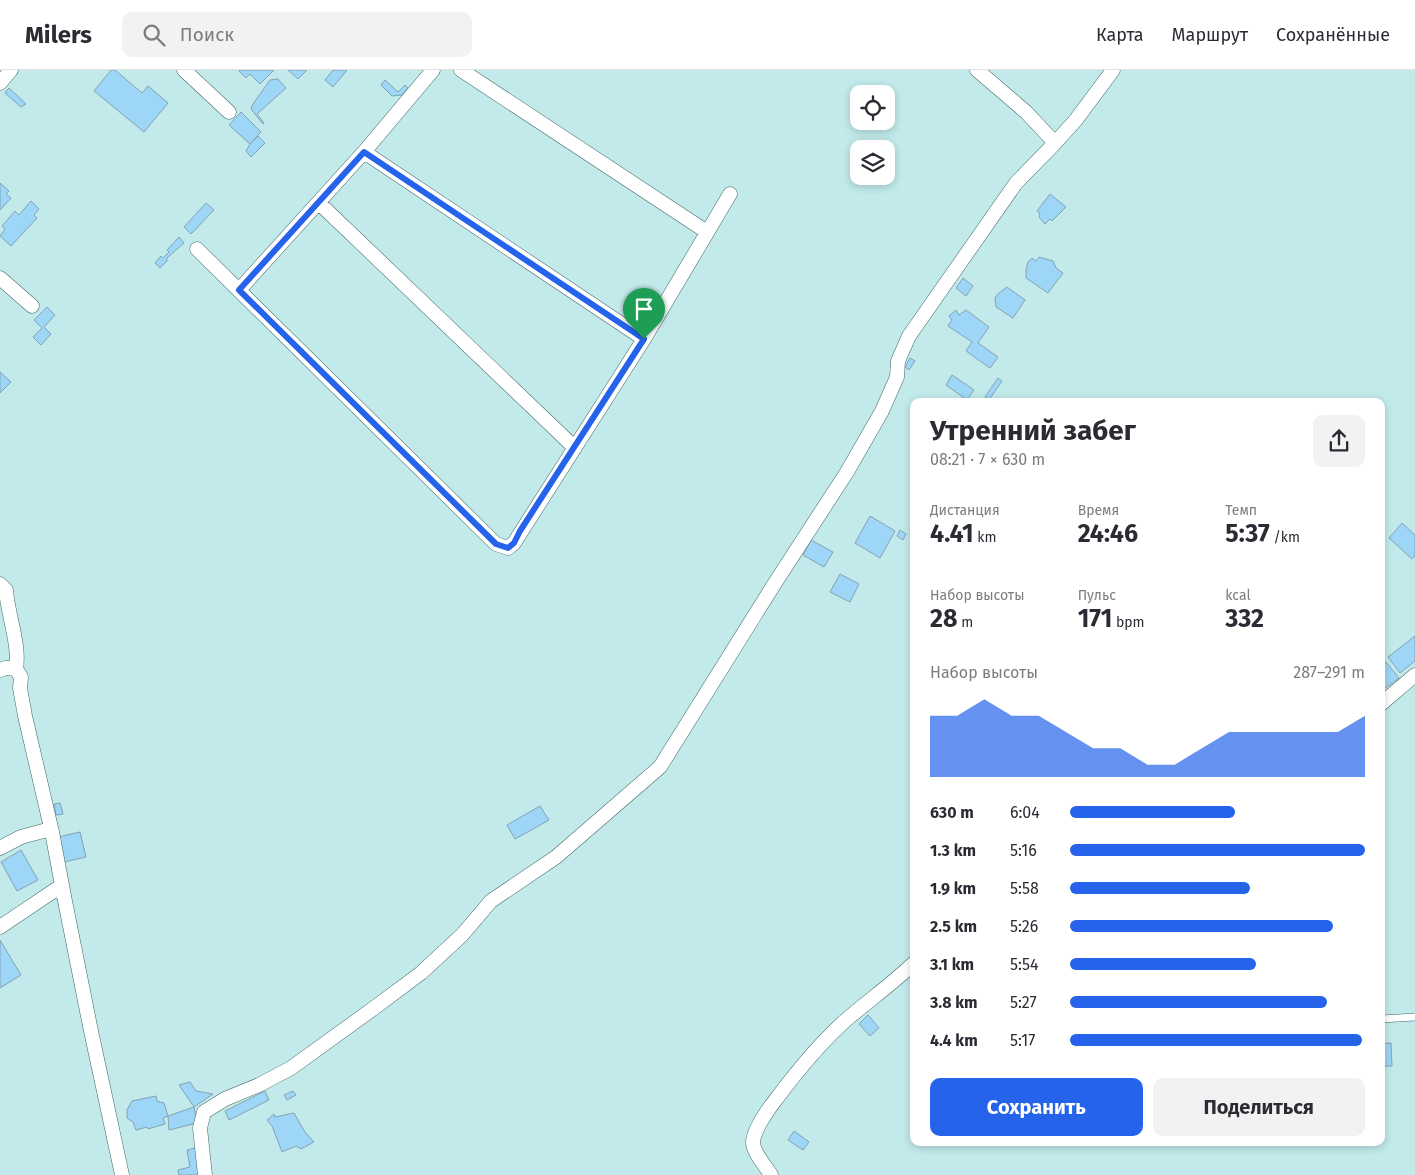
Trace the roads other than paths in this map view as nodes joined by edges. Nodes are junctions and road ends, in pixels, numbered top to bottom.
1 (11, 70) edge
2 (184, 70) edge
3 (433, 70) edge
4 (461, 70) edge
5 (977, 70) edge
6 (1113, 70) edge
7 (0, 83) edge
8 (229, 112) dead end
9 (1055, 144) junction
10 (364, 152) junction
11 (730, 194) dead end
12 (319, 203) junction
13 (707, 232) junction
14 (197, 249) dead end
15 (0, 278) edge
16 (239, 290) junction
17 (32, 306) dead end
18 (644, 339) junction
19 (575, 448) junction
20 (0, 584) edge
21 (16, 669) junction
22 (0, 670) edge
23 (1415, 675) edge
24 (1385, 701) edge
25 (52, 832) junction
26 (0, 848) edge
27 (64, 896) junction
28 (0, 927) edge
29 (910, 968) edge
30 (1415, 1017) edge
31 (1385, 1019) edge
32 (122, 1175) edge
33 (205, 1175) edge
34 (771, 1175) edge

1 - 7 street
2 - 8 street
3 - 10 street
4 - 13 street
5 - 9 street
6 - 9 street
9 - 33 street
10 - 12 street
10 - 18 street
11 - 13 street
12 - 16 street
12 - 19 street
13 - 18 street
14 - 16 street
15 - 17 street
16 - 19 street
18 - 19 street
20 - 21 street
21 - 22 street
21 - 25 street
23 - 24 street
25 - 26 street
25 - 27 street
27 - 28 street
27 - 32 street
29 - 34 street
30 - 31 lane

